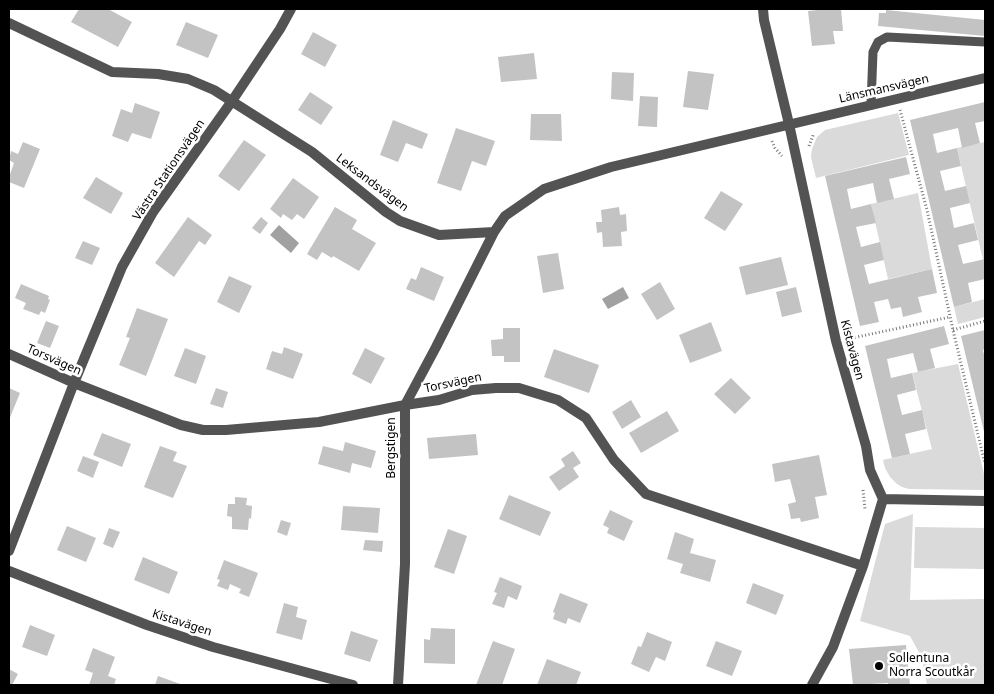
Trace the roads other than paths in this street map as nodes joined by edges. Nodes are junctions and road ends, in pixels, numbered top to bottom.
1 (291, 9) edge
2 (763, 9) edge
3 (9, 23) edge
4 (985, 42) edge
5 (985, 78) edge
6 (232, 101) junction
7 (870, 105) junction
8 (789, 124) junction
9 (494, 232) junction
10 (9, 354) edge
11 (74, 383) junction
12 (404, 405) junction
13 (883, 499) junction
14 (985, 501) edge
15 (9, 551) edge
16 (863, 566) junction
17 (9, 572) edge
18 (353, 685) edge
19 (398, 685) edge
20 (812, 685) edge

1 - 6 street, Västra Stationsvägen
2 - 8 street, Kistavägen
3 - 6 street, Leksandsvägen
4 - 7 lane
5 - 7 street, Länsmansvägen
6 - 9 street, Leksandsvägen
6 - 11 street, Västra Stationsvägen
7 - 8 street, Länsmansvägen
8 - 9 street
8 - 13 street, Kistavägen
9 - 12 street, Bergstigen
10 - 11 street, Torsvägen
11 - 12 street, Torsvägen
11 - 15 street, Västra Stationsvägen
12 - 16 street, Torsvägen
12 - 19 street, Bergstigen
13 - 14 street
13 - 16 street
16 - 20 street
17 - 18 street, Kistavägen

